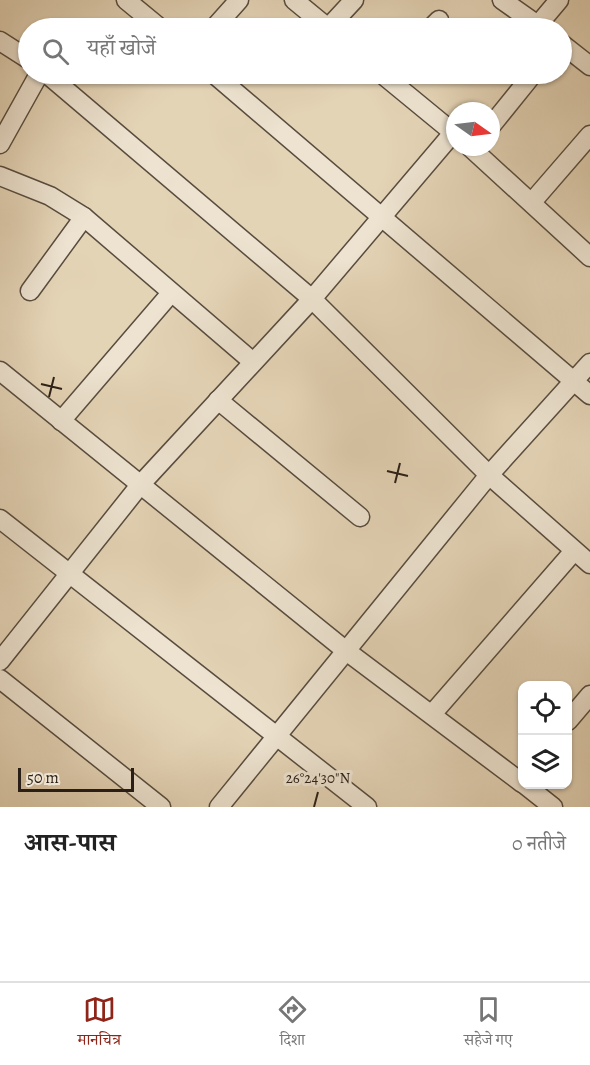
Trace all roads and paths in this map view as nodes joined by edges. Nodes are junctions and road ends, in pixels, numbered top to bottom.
1 (126, 0) edge
2 (239, 0) edge
3 (294, 0) edge
4 (354, 0) edge
5 (502, 0) edge
6 (559, 0) edge
7 (148, 18) edge
8 (223, 18) edge
9 (316, 18) edge
10 (337, 18) edge
11 (527, 18) edge
12 (546, 18) edge
13 (0, 41) edge
14 (572, 52) edge
15 (18, 53) edge
16 (590, 66) edge
17 (33, 84) edge
18 (59, 84) edge
19 (226, 84) edge
20 (397, 84) edge
21 (525, 84) edge
22 (500, 115) edge
23 (446, 126) edge
24 (590, 135) edge
25 (446, 142) edge
26 (0, 144) edge
27 (481, 156) edge
28 (0, 176) edge
29 (532, 202) junction
30 (382, 215) junction
31 (84, 217) junction
32 (590, 257) edge
33 (30, 291) dead end
34 (171, 293) junction
35 (312, 299) junction
36 (253, 362) junction
37 (590, 363) edge
38 (0, 371) edge
39 (574, 381) junction
40 (590, 395) edge
41 (218, 400) junction
42 (62, 421) junction
43 (489, 475) junction
44 (140, 485) junction
45 (360, 517) dead end
46 (0, 519) edge
47 (574, 551) junction
48 (590, 564) edge
49 (69, 575) junction
50 (345, 650) junction
51 (0, 662) edge
52 (0, 679) edge
53 (590, 695) edge
54 (433, 713) junction
55 (572, 715) edge
56 (275, 735) junction
57 (518, 777) edge
58 (532, 789) edge
59 (161, 807) edge
60 (219, 807) edge
61 (367, 807) edge
62 (553, 807) edge

1 - 7 street
2 - 8 street
3 - 9 street
4 - 10 street
5 - 11 street
6 - 12 street
13 - 15 street
14 - 16 street
17 - 26 street
18 - 35 street
19 - 30 street
20 - 23 street
21 - 22 street
24 - 29 street
25 - 30 street
27 - 29 street
28 - 31 street
29 - 32 street
30 - 35 street
30 - 39 street
31 - 33 street
31 - 34 street
34 - 36 street
34 - 42 street
35 - 36 street
35 - 43 street
36 - 41 street
37 - 39 street
38 - 42 street
39 - 40 street
39 - 43 street
41 - 44 street
41 - 45 street
42 - 44 street
43 - 47 street
43 - 50 street
44 - 49 street
44 - 50 street
46 - 49 street
47 - 48 street
47 - 54 street
49 - 51 street
49 - 56 street
50 - 54 street
50 - 56 street
52 - 59 street
53 - 55 street
54 - 57 street
56 - 60 street
56 - 61 street
58 - 62 street

